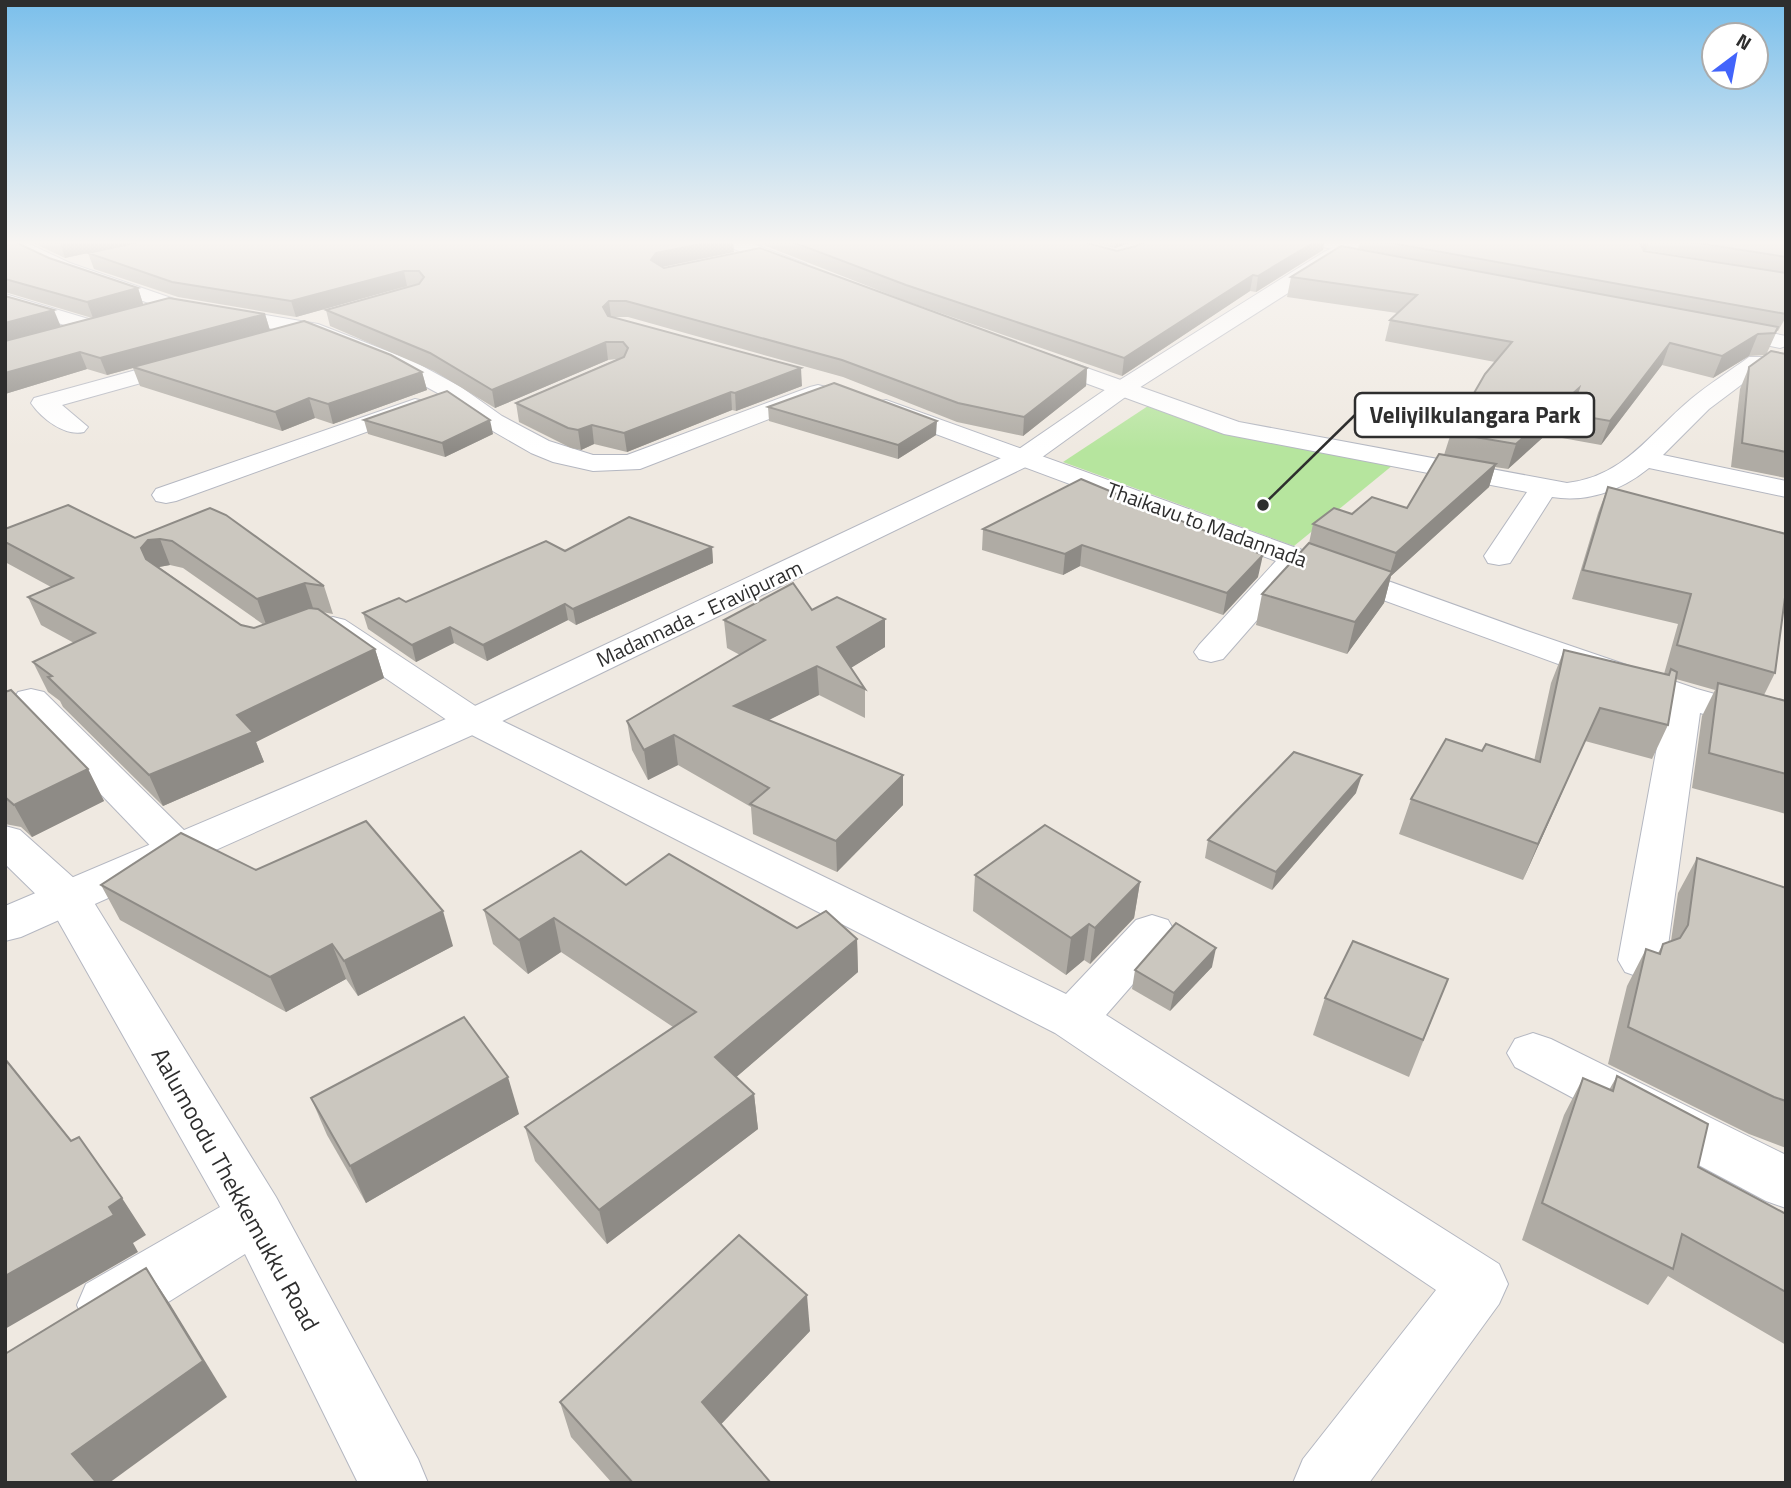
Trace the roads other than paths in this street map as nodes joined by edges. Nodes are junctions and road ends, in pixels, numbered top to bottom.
1 (38, 310) edge
2 (154, 310) edge
3 (205, 310) edge
4 (1246, 310) edge
5 (338, 315) edge
6 (1702, 325) edge
7 (304, 327) junction
8 (94, 328) junction
9 (56, 338) edge
10 (1783, 338) edge
11 (257, 344) edge
12 (1023, 352) edge
13 (203, 359) edge
14 (794, 374) edge
15 (1123, 388) junction
16 (846, 391) junction
17 (453, 392) junction
18 (518, 410) edge
19 (493, 421) junction
20 (75, 428) dead end
21 (1025, 457) junction
22 (1645, 459) junction
23 (1786, 488) edge
24 (1555, 490) junction
25 (166, 495) dead end
26 (1622, 508) edge
27 (1499, 556) dead end
28 (1296, 557) junction
29 (302, 629) edge
30 (1211, 652) dead end
31 (1684, 696) junction
32 (31, 700) dead end
33 (473, 720) junction
34 (1786, 726) edge
35 (5, 840) edge
36 (179, 850) junction
37 (69, 899) junction
38 (5, 925) edge
39 (1152, 932) dead end
40 (1642, 960) edge
41 (1073, 1019) junction
42 (1533, 1053) dead end
43 (1786, 1183) edge
44 (256, 1216) junction
45 (65, 1332) edge
46 (394, 1483) edge
47 (1327, 1483) edge

1 - 8 street
2 - 8 street
3 - 7 street
4 - 15 street, Madannada - Eravipuram
5 - 7 street
6 - 10 street
7 - 11 street
7 - 17 street
8 - 9 street
10 - 22 street
12 - 15 street
13 - 20 street
14 - 16 street, Thaikavu to Madannada
15 - 21 street, Madannada - Eravipuram
15 - 24 street
16 - 19 street
16 - 21 street, Thaikavu to Madannada
17 - 19 street
17 - 25 street
18 - 19 street
21 - 28 street, Thaikavu to Madannada
21 - 33 street, Madannada - Eravipuram
22 - 23 street
22 - 24 street
24 - 26 street
24 - 27 street
28 - 30 street
28 - 31 street, Thaikavu to Madannada
29 - 33 street
31 - 34 street, Thaikavu to Madannada
31 - 40 street
32 - 36 street
33 - 36 street, Madannada - Eravipuram
33 - 41 street
35 - 37 street, Aalumoodu Thekkemukku Road
36 - 37 street, Madannada - Eravipuram
37 - 38 street, Madannada - Eravipuram
37 - 44 street, Aalumoodu Thekkemukku Road
39 - 41 street
41 - 47 street
42 - 43 street
44 - 45 street
44 - 46 street, Aalumoodu Thekkemukku Road

